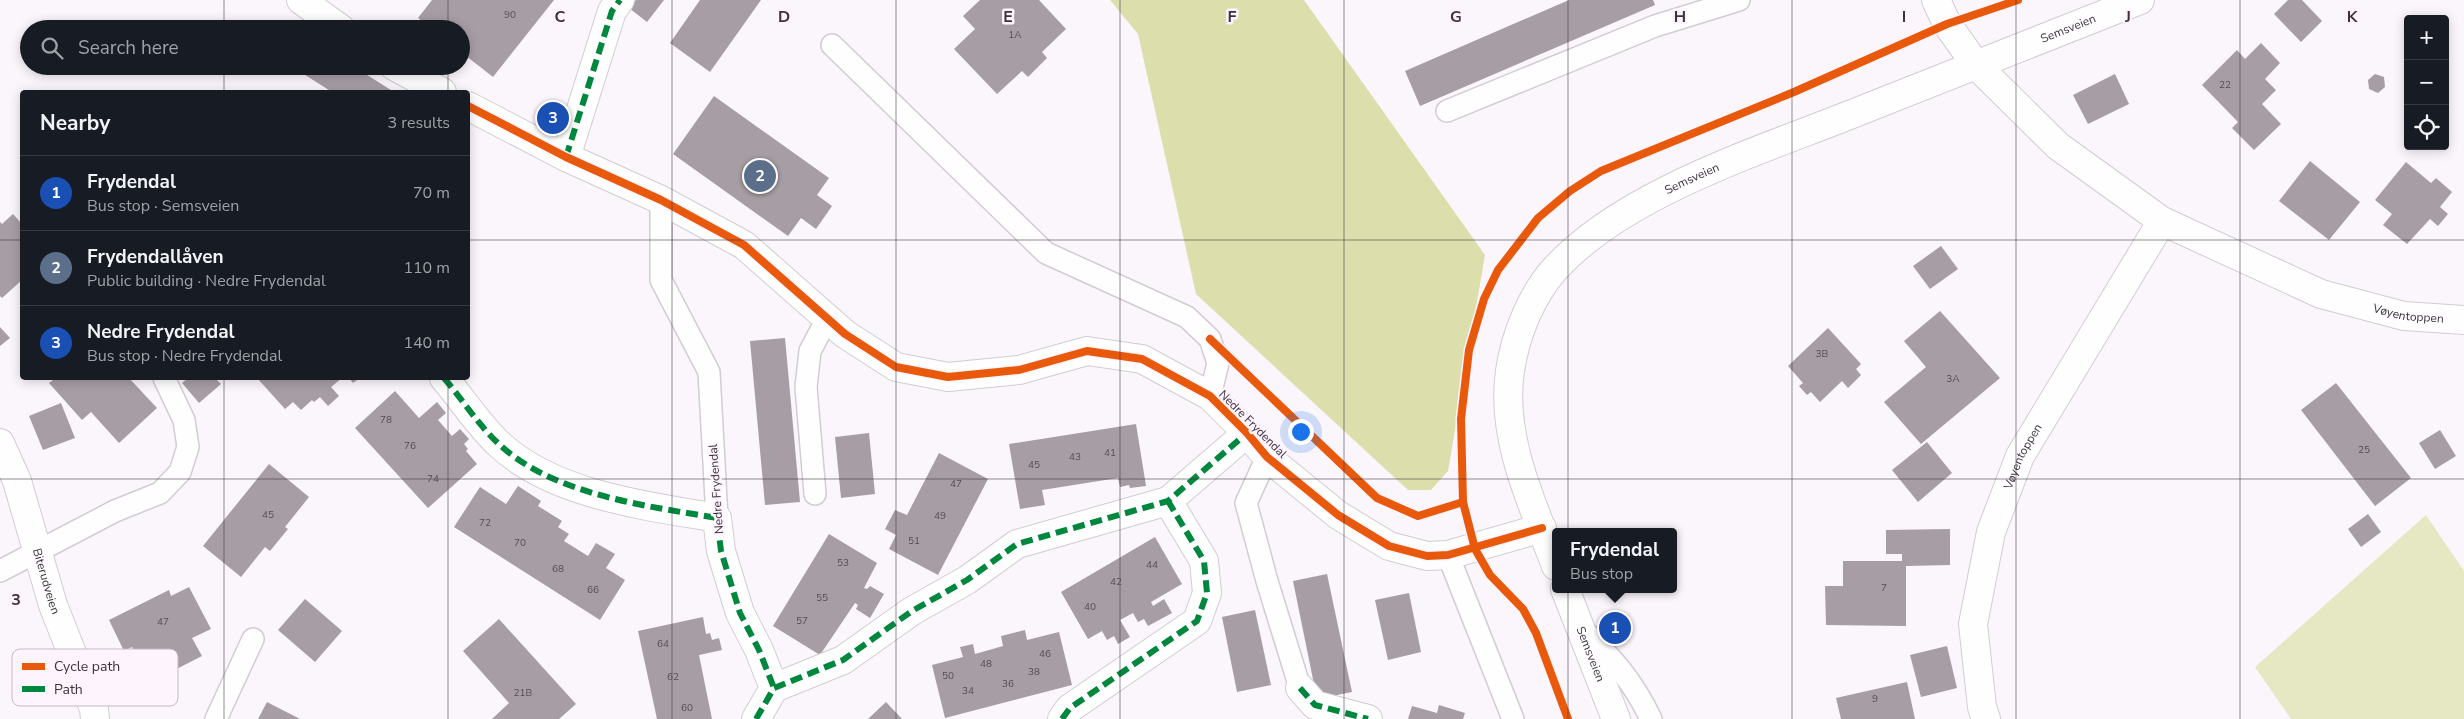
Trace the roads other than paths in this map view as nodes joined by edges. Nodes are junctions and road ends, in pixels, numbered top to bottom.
1 (301, 0) edge
2 (620, 0) edge
3 (1739, 0) edge
4 (1936, 0) edge
5 (2140, 0) edge
6 (329, 20) edge
7 (832, 45) dead end
8 (1976, 65) junction
9 (411, 75) edge
10 (438, 90) edge
11 (470, 107) edge
12 (1447, 111) dead end
13 (566, 157) junction
14 (661, 200) junction
15 (2162, 221) junction
16 (827, 319) junction
17 (2464, 320) edge
18 (165, 380) edge
19 (446, 380) edge
20 (1210, 396) junction
21 (1247, 433) junction
22 (0, 443) edge
23 (1267, 457) junction
24 (815, 494) dead end
25 (1168, 501) junction
26 (717, 518) junction
27 (1542, 528) junction
28 (38, 551) junction
29 (1552, 555) edge
30 (1448, 556) junction
31 (0, 571) edge
32 (1567, 593) edge
33 (1579, 626) junction
34 (253, 639) dead end
35 (70, 649) edge
36 (774, 688) junction
37 (1300, 688) joint
38 (93, 706) edge
39 (94, 719) edge
40 (216, 719) edge
41 (756, 719) edge
42 (1062, 719) edge
43 (1368, 719) edge
44 (1513, 719) edge
45 (1616, 719) edge
46 (1651, 719) edge
47 (1986, 719) edge

1 - 6 street
2 - 13 street
3 - 12 lane
4 - 8 street, Vøyentoppen
5 - 8 street, Semsveien
7 - 20 lane
8 - 15 street, Vøyentoppen
8 - 27 street, Semsveien
9 - 10 street
11 - 13 street, Nedre Frydendal
13 - 14 street, Nedre Frydendal
14 - 16 street, Nedre Frydendal
14 - 26 lane, Nedre Frydendal
15 - 17 street, Vøyentoppen
15 - 47 street, Vøyentoppen
16 - 20 street, Nedre Frydendal
16 - 24 lane
18 - 28 lane
19 - 26 street
20 - 21 street, Nedre Frydendal
21 - 23 street, Nedre Frydendal
21 - 25 street, Nedre Frydendal
22 - 28 street, Biterudveien
23 - 30 street, Nedre Frydendal
23 - 37 lane, Nedre Frydendal
25 - 36 street, Nedre Frydendal
25 - 42 street
26 - 36 street, Nedre Frydendal
27 - 29 street, Semsveien
27 - 30 street, Nedre Frydendal
28 - 31 lane
28 - 35 street, Biterudveien
30 - 44 lane
32 - 33 street, Semsveien
33 - 45 street, Semsveien
33 - 46 lane
34 - 40 lane
36 - 41 street
37 - 43 street, Nedre Frydendal
38 - 39 street, Biterudveien

